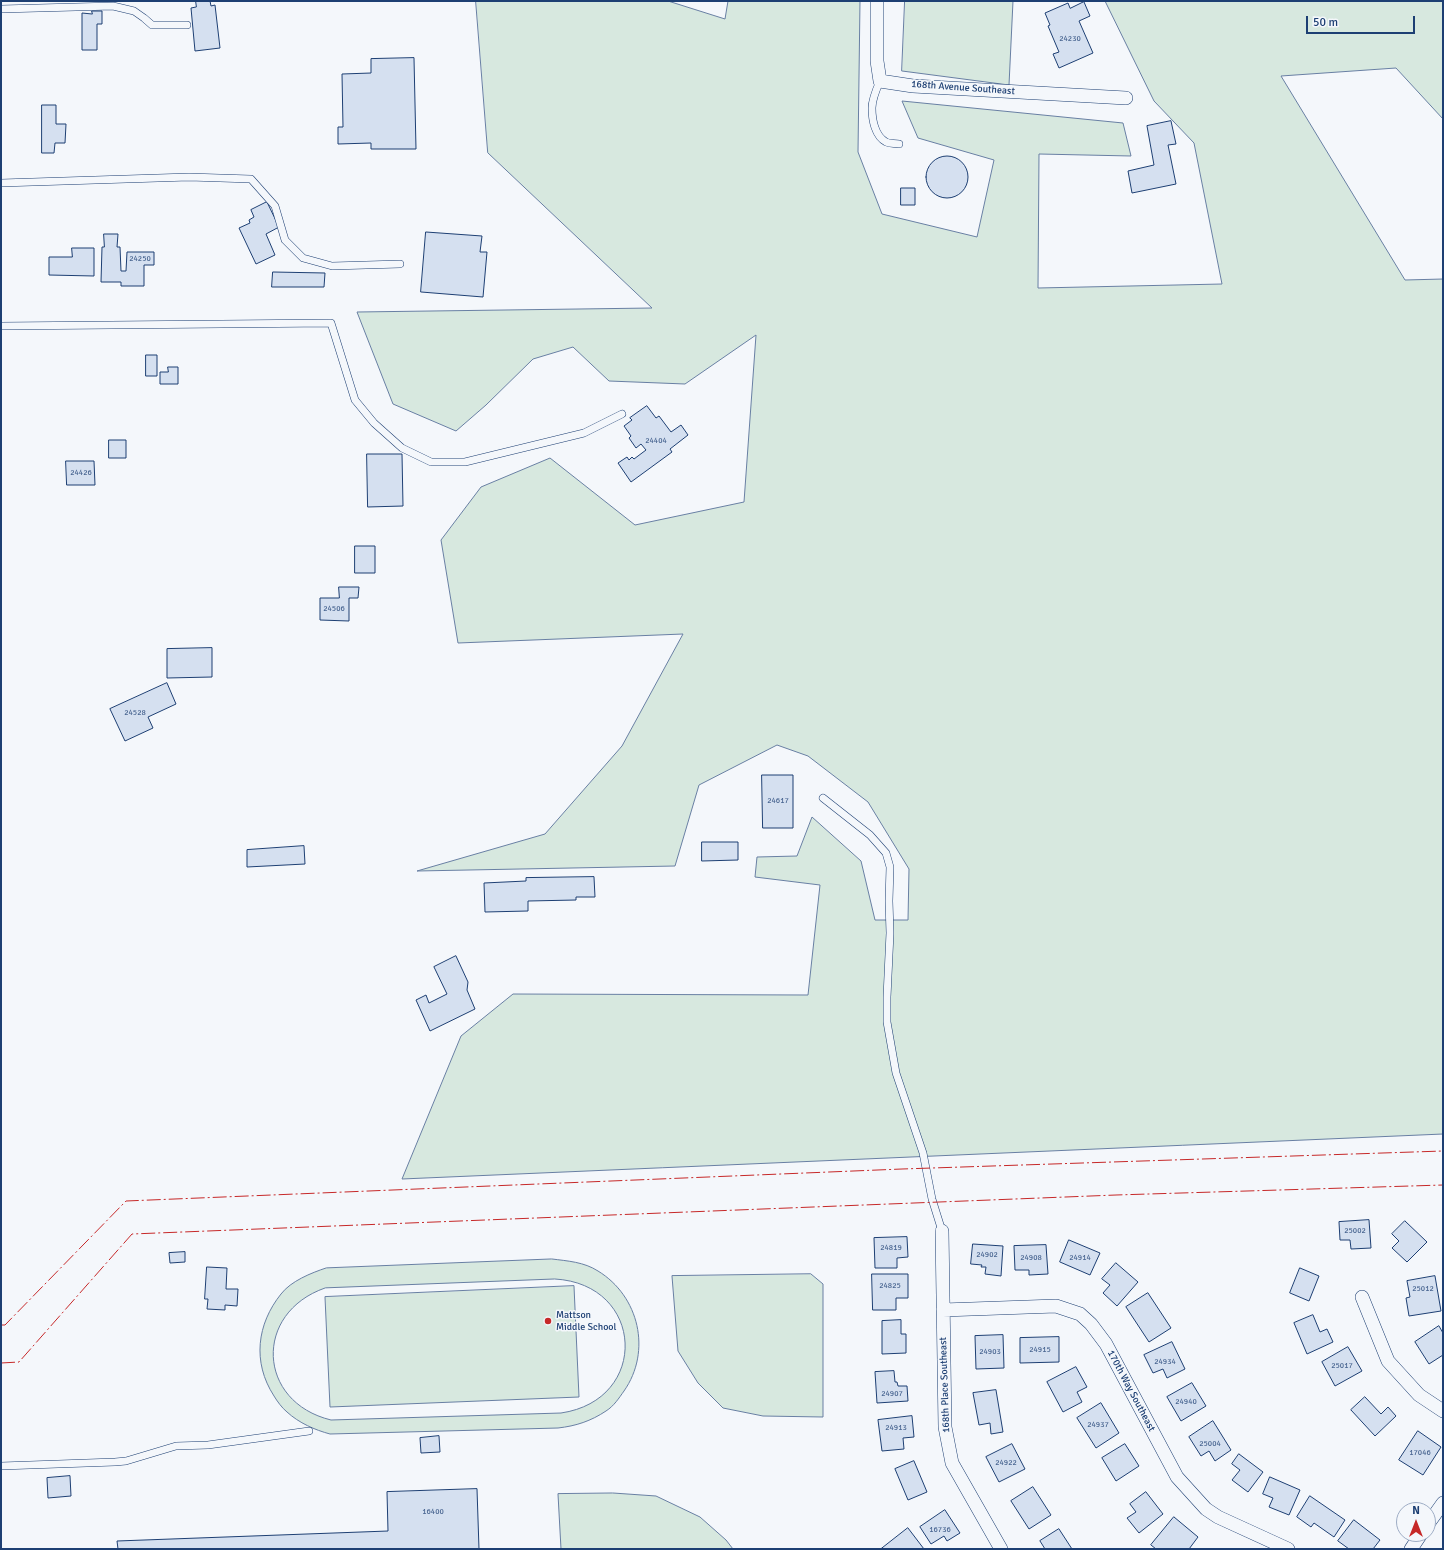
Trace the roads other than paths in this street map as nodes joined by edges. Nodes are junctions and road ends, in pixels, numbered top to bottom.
1 (877, 1) edge
2 (1, 9) edge
3 (187, 25) dead end
4 (880, 81) junction
5 (1126, 98) dead end
6 (899, 144) dead end
7 (1, 183) edge
8 (400, 264) dead end
9 (1, 326) edge
10 (622, 414) dead end
11 (822, 798) dead end
12 (942, 1231) joint
13 (1362, 1297) dead end
14 (943, 1310) junction
15 (1443, 1411) edge
16 (309, 1431) dead end
17 (1, 1466) edge
18 (1443, 1503) edge
19 (1436, 1513) edge
20 (1001, 1549) edge
21 (1288, 1549) edge

1 - 4 street
2 - 3 lane
4 - 5 street, 168th Avenue Southeast
4 - 6 lane
7 - 8 lane
9 - 10 lane
11 - 12 lane
12 - 14 street, 168th Place Southeast
13 - 15 street
14 - 20 street, 168th Place Southeast
14 - 21 street, 170th Way Southeast
16 - 17 lane
18 - 19 street

